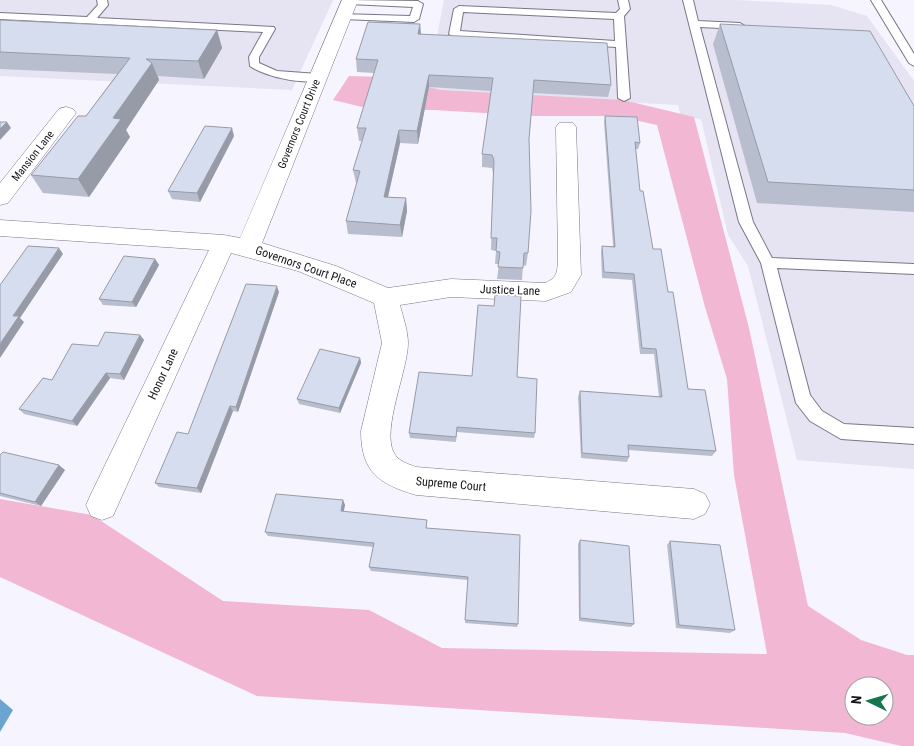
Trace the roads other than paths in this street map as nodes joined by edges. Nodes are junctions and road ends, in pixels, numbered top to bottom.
1 (102, 0) edge
2 (623, 0) edge
3 (688, 0) edge
4 (876, 0) edge
5 (347, 6) edge
6 (0, 16) edge
7 (619, 16) junction
8 (90, 20) junction
9 (694, 24) junction
10 (751, 27) edge
11 (621, 44) junction
12 (914, 63) edge
13 (318, 77) junction
14 (624, 98) dead end
15 (66, 113) dead end
16 (566, 127) dead end
17 (0, 198) edge
18 (0, 228) edge
19 (236, 245) junction
20 (768, 263) junction
21 (914, 269) edge
22 (386, 298) junction
23 (914, 436) edge
24 (694, 504) dead end
25 (102, 505) dead end

1 - 8 lane
2 - 7 lane
3 - 9 lane
4 - 12 lane
5 - 5 lane
5 - 13 street, Governors Court Drive
6 - 8 lane
7 - 11 lane
7 - 11 lane
8 - 13 lane
9 - 10 lane
9 - 20 lane
11 - 14 lane
13 - 19 street, Governors Court Drive
15 - 17 street, Mansion Lane
16 - 22 street, Justice Lane
18 - 19 street
19 - 22 street, Governors Court Place
19 - 25 street, Honor Lane
20 - 21 lane
20 - 23 lane
22 - 24 street, Supreme Court

